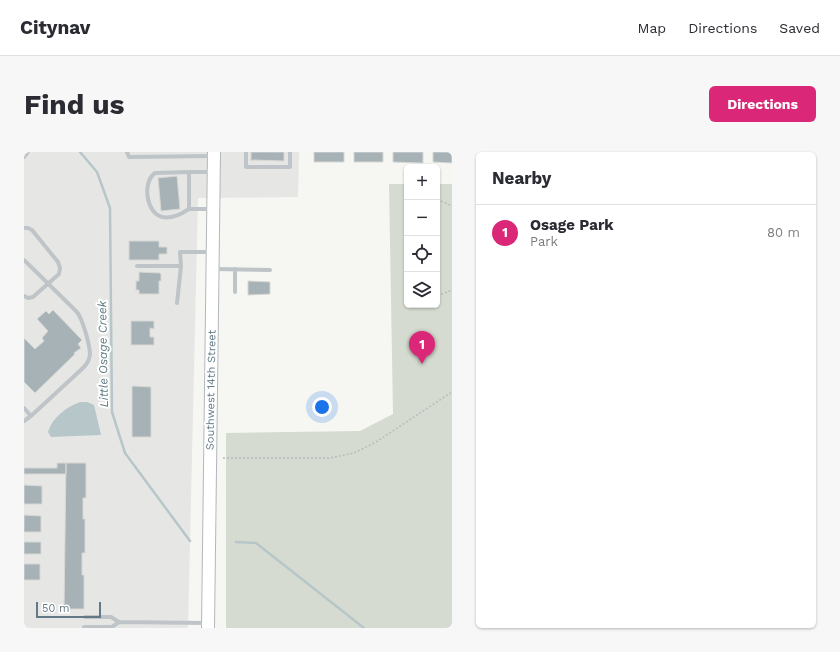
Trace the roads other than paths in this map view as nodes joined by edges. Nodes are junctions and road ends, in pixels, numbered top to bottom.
1 (28, 152) edge
2 (127, 152) edge
3 (246, 152) edge
4 (290, 152) edge
5 (180, 154) edge
6 (214, 154) edge
7 (24, 157) edge
8 (189, 172) junction
9 (213, 172) junction
10 (189, 209) junction
11 (213, 209) junction
12 (24, 228) edge
13 (212, 252) junction
14 (24, 260) edge
15 (137, 266) dead end
16 (181, 266) junction
17 (212, 269) junction
18 (235, 269) junction
19 (270, 270) dead end
20 (48, 283) junction
21 (235, 292) dead end
22 (24, 296) edge
23 (177, 303) dead end
24 (24, 408) edge
25 (31, 416) junction
26 (24, 420) edge
27 (85, 617) dead end
28 (119, 622) junction
29 (208, 625) edge
30 (84, 627) dead end

1 - 7 lane
2 - 5 lane
3 - 4 lane
5 - 6 lane
6 - 9 main road, Southwest 14th Street
8 - 9 lane
8 - 10 lane
8 - 10 lane
9 - 11 main road, Southwest 14th Street
10 - 11 lane
11 - 13 main road, Southwest 14th Street
12 - 20 lane
13 - 16 lane
13 - 17 main road, Southwest 14th Street
14 - 20 lane
15 - 16 lane
16 - 23 lane
17 - 18 lane
17 - 29 main road, Southwest 14th Street
18 - 19 lane
18 - 21 lane
20 - 22 lane
20 - 25 lane
24 - 25 lane
25 - 26 lane
27 - 28 lane
28 - 29 lane
28 - 30 lane

